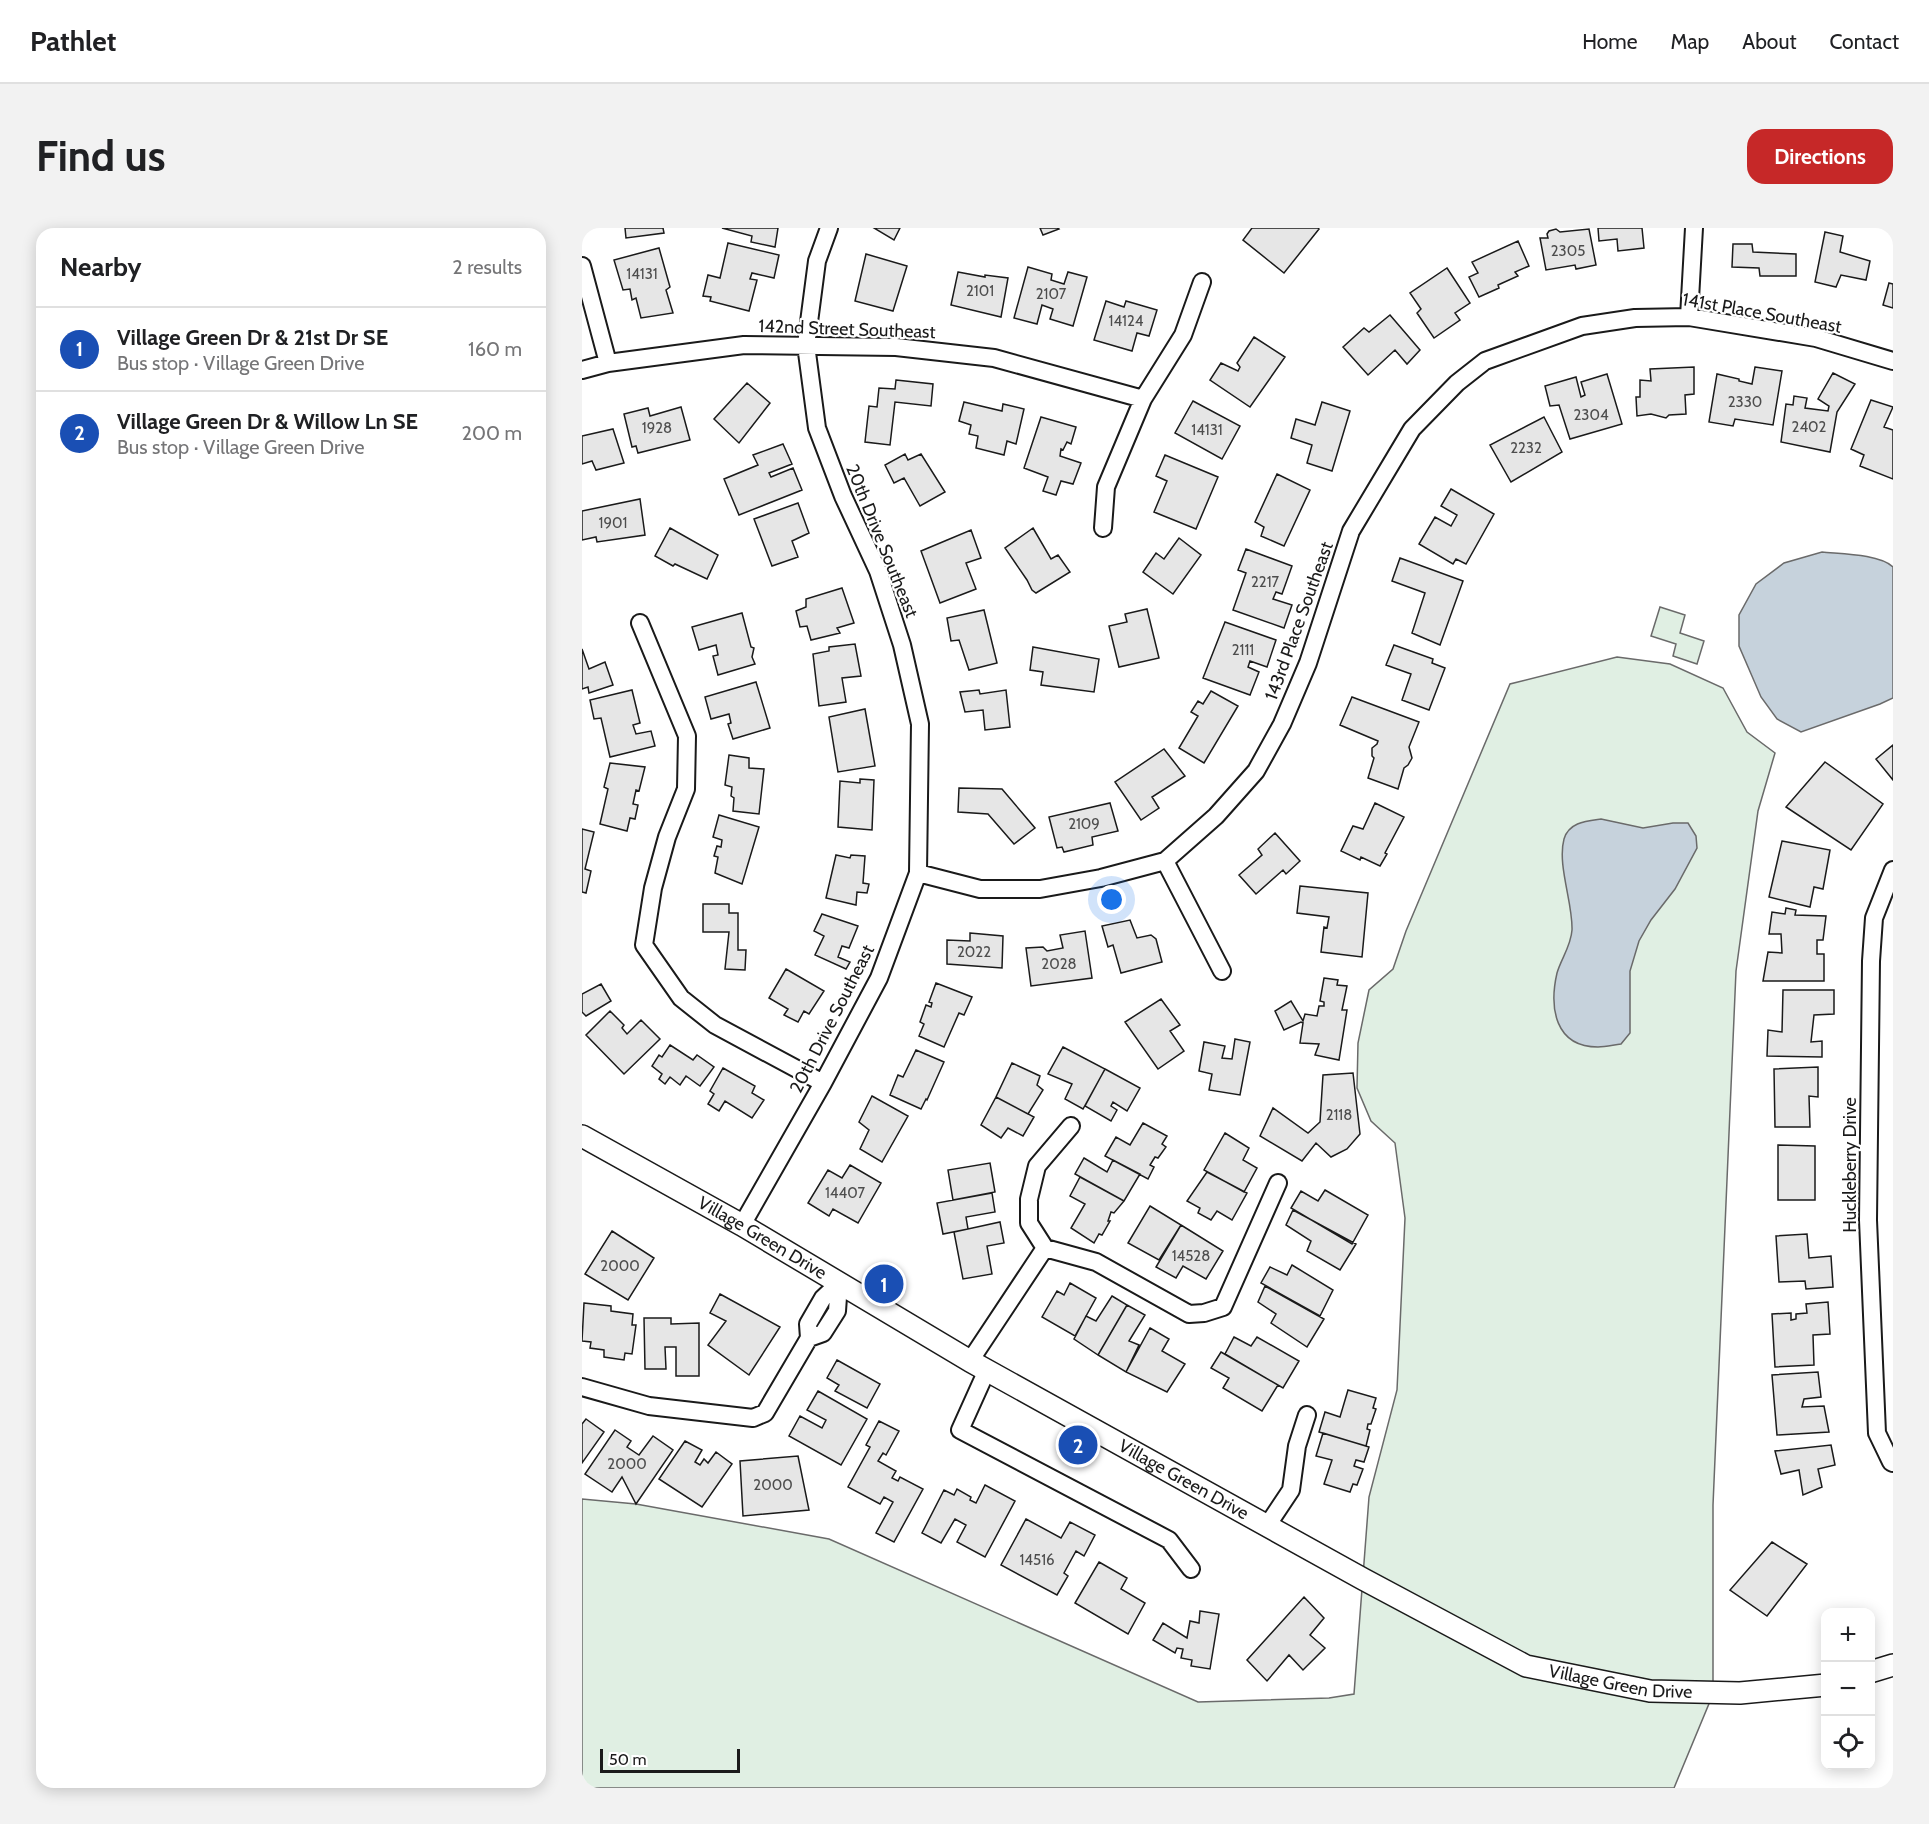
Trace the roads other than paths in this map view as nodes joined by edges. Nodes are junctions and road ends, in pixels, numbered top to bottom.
1 (829, 228) edge
2 (1694, 228) edge
3 (582, 266) edge
4 (1202, 282) dead end
5 (1689, 317) junction
6 (806, 345) junction
7 (1893, 361) edge
8 (608, 363) junction
9 (582, 370) edge
10 (1456, 384) joint
11 (1143, 399) junction
12 (1103, 528) dead end
13 (640, 623) dead end
14 (1165, 861) junction
15 (1893, 870) edge
16 (918, 873) junction
17 (1222, 971) dead end
18 (823, 1083) junction
19 (1071, 1126) dead end
20 (582, 1136) edge
21 (1278, 1183) dead end
22 (742, 1225) junction
23 (1045, 1248) junction
24 (839, 1283) junction
25 (978, 1365) junction
26 (582, 1387) edge
27 (1308, 1415) dead end
28 (1892, 1462) edge
29 (1267, 1526) junction
30 (1191, 1569) dead end
31 (1893, 1665) edge
32 (1875, 1670) edge
33 (1821, 1685) edge

1 - 6 street, 20th Drive Southeast
2 - 5 street
3 - 8 street
4 - 11 street
5 - 7 street, 141st Place Southeast
5 - 10 street, 141st Place Southeast
6 - 8 street, 142nd Street Southeast
6 - 11 street, 142nd Street Southeast
6 - 16 street, 20th Drive Southeast
8 - 9 street, 142nd Street Southeast
10 - 14 street, 143rd Place Southeast
11 - 12 street
13 - 18 street
14 - 16 street, 143rd Place Southeast
14 - 17 street
15 - 28 street, Huckleberry Drive
16 - 18 street, 20th Drive Southeast
18 - 22 street, 20th Drive Southeast
19 - 23 street
20 - 22 street, Village Green Drive
21 - 23 street
22 - 24 street, Village Green Drive
23 - 25 street
24 - 25 street, Village Green Drive
24 - 26 street
25 - 29 street, Village Green Drive
25 - 30 street
27 - 29 street
29 - 33 street, Village Green Drive
31 - 32 street

